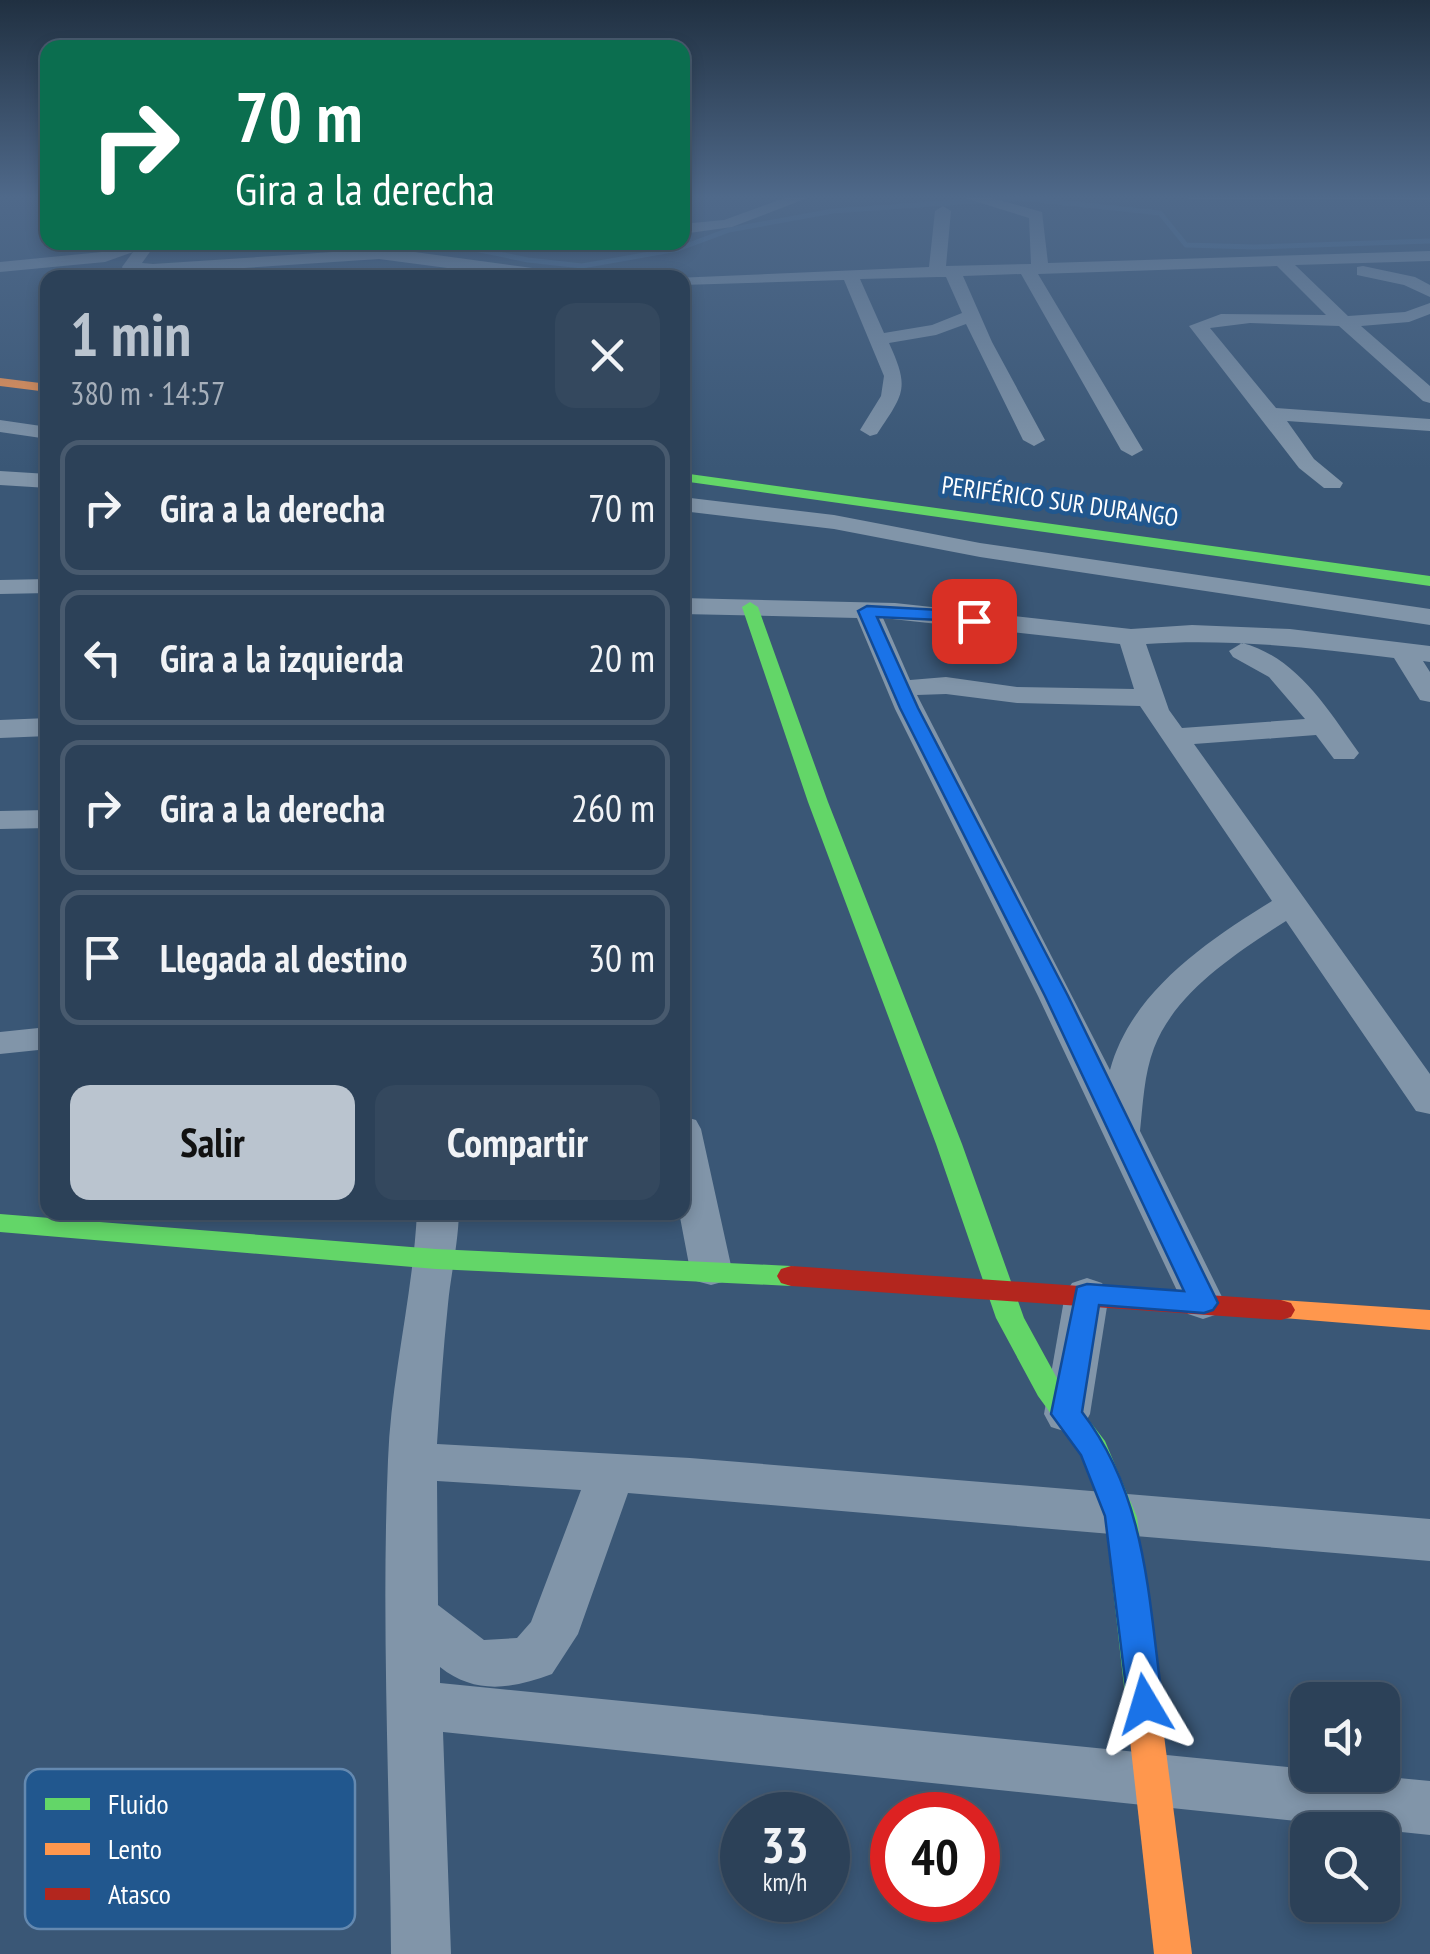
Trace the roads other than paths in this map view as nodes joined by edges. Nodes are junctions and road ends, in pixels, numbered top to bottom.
1 (855, 286) edge
2 (953, 286) edge
3 (1043, 286) edge
4 (1312, 286) edge
5 (1430, 308) edge
6 (971, 316) junction
7 (1338, 318) junction
8 (879, 339) junction
9 (0, 382) edge
10 (40, 387) edge
11 (1430, 398) edge
12 (1272, 414) junction
13 (1430, 425) edge
14 (0, 426) edge
15 (870, 430) dead end
16 (40, 432) edge
17 (1034, 440) dead end
18 (1132, 450) dead end
19 (0, 478) edge
20 (690, 478) edge
21 (40, 480) edge
22 (1332, 482) dead end
23 (690, 505) edge
24 (1430, 581) edge
25 (40, 586) edge
26 (0, 587) edge
27 (690, 606) edge
28 (750, 607) junction
29 (867, 611) junction
30 (1430, 617) edge
31 (1133, 643) junction
32 (1242, 643) junction
33 (1416, 652) edge
34 (901, 690) junction
35 (1430, 694) edge
36 (1150, 699) junction
37 (1324, 726) junction
38 (40, 727) edge
39 (0, 729) edge
40 (1176, 737) junction
41 (1344, 753) dead end
42 (40, 818) edge
43 (0, 820) edge
44 (1290, 904) junction
45 (40, 1039) edge
46 (0, 1043) edge
47 (1430, 1102) edge
48 (1121, 1132) junction
49 (690, 1168) edge
50 (47, 1220) edge
51 (0, 1223) edge
52 (187, 1226) edge
53 (437, 1236) edge
54 (711, 1270) junction
55 (1003, 1289) junction
56 (1087, 1294) junction
57 (1204, 1303) junction
58 (1430, 1320) edge
59 (1066, 1414) junction
60 (412, 1461) junction
61 (611, 1473) junction
62 (1121, 1516) junction
63 (1430, 1540) edge
64 (414, 1616) junction
65 (417, 1705) junction
66 (1155, 1780) junction
67 (1430, 1808) edge
68 (420, 1954) edge
69 (1173, 1954) edge

1 - 8 street
2 - 6 street
3 - 18 street
4 - 7 street
5 - 7 street
6 - 8 street
6 - 17 street
7 - 11 street
7 - 12 street
8 - 15 street
9 - 10 main road
12 - 13 street
12 - 22 street
14 - 16 street
19 - 21 street
20 - 24 main road, PERIFÉRICO SUR DURANGO
23 - 30 street
25 - 26 street
27 - 28 street
28 - 29 street
28 - 55 main road
29 - 31 street
29 - 34 street
31 - 32 street
31 - 36 street
32 - 33 street
32 - 37 street
33 - 35 street
34 - 36 street
34 - 48 street
36 - 40 street
37 - 40 street
37 - 41 street
38 - 39 street
40 - 44 street
42 - 43 street
44 - 47 street
44 - 48 street
45 - 46 street
48 - 57 street
49 - 54 street
50 - 51 main road
50 - 52 main road
52 - 53 main road
53 - 54 main road
53 - 60 street
54 - 55 main road
55 - 56 main road
55 - 59 main road
56 - 57 main road
56 - 59 street
57 - 58 main road
59 - 62 main road
60 - 61 street
60 - 64 street
61 - 62 street
61 - 64 street
62 - 63 street
62 - 66 main road
64 - 65 street
65 - 66 street
65 - 68 street
66 - 67 street
66 - 69 main road

